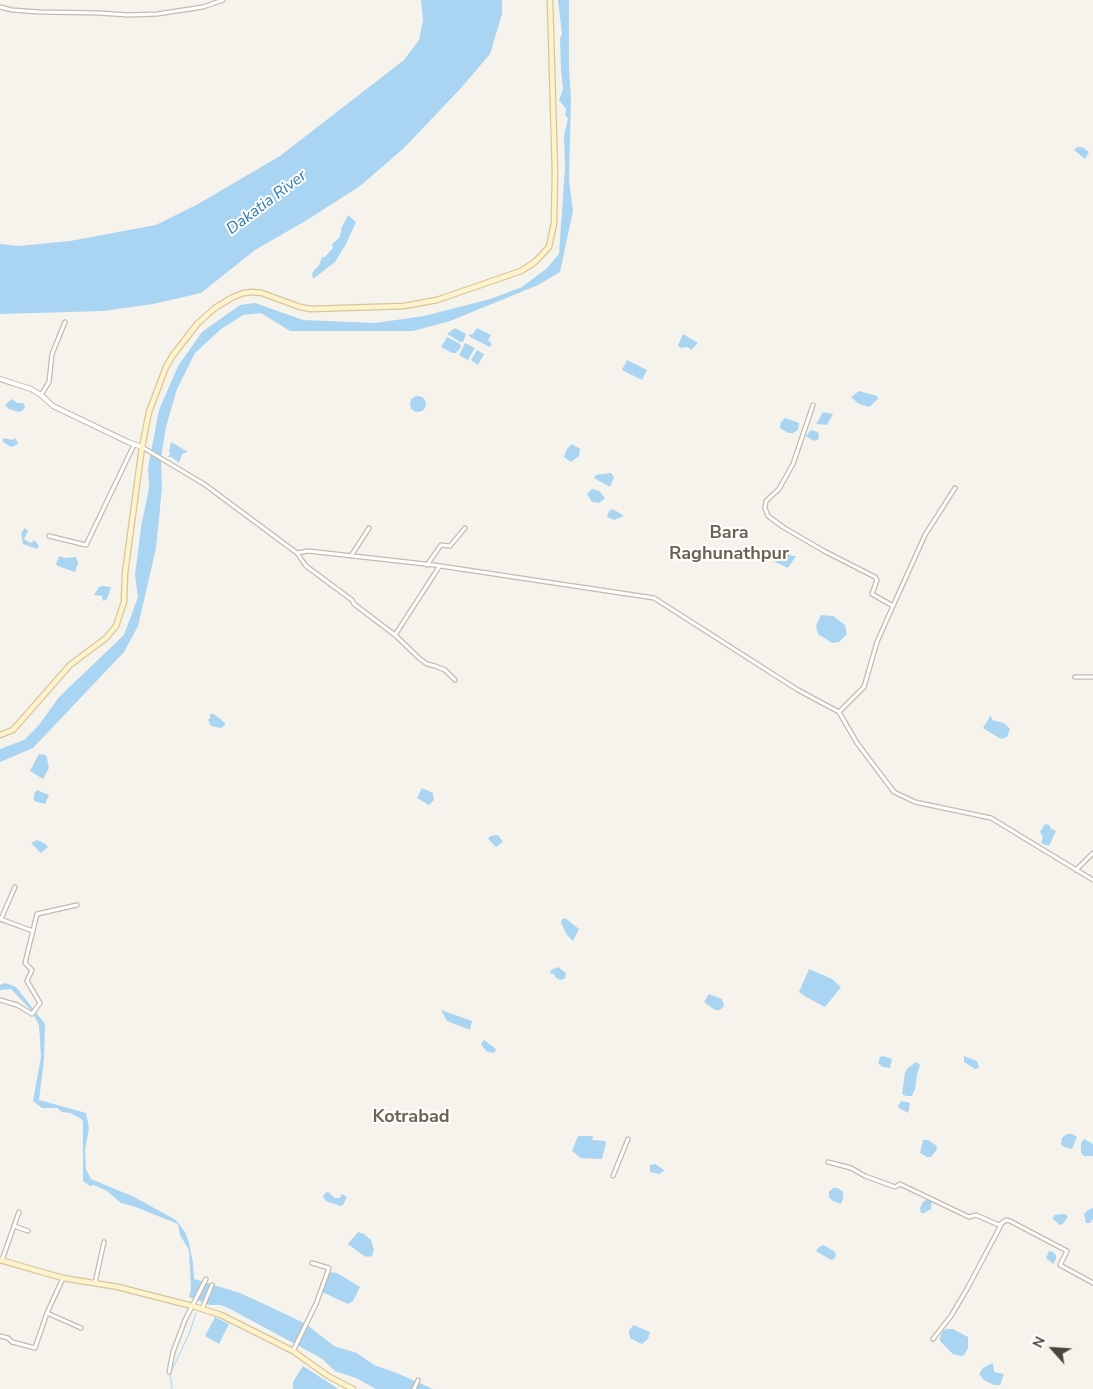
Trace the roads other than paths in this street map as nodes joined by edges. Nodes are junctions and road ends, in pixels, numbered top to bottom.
1 (223, 0) edge
2 (550, 0) edge
3 (0, 7) edge
4 (65, 322) dead end
5 (0, 379) edge
6 (42, 395) junction
7 (813, 405) dead end
8 (134, 445) junction
9 (142, 447) junction
10 (956, 488) dead end
11 (369, 528) dead end
12 (465, 528) dead end
13 (50, 536) dead end
14 (297, 553) junction
15 (351, 556) junction
16 (427, 565) junction
17 (439, 567) junction
18 (893, 606) junction
19 (395, 635) junction
20 (1075, 677) dead end
21 (1093, 677) edge
22 (455, 680) dead end
23 (839, 712) junction
24 (0, 735) edge
25 (1093, 853) edge
26 (1076, 870) junction
27 (1093, 880) edge
28 (15, 887) dead end
29 (77, 905) dead end
30 (1, 919) edge
31 (33, 931) junction
32 (0, 1000) edge
33 (628, 1139) dead end
34 (828, 1162) dead end
35 (613, 1176) dead end
36 (18, 1212) dead end
37 (1001, 1225) junction
38 (14, 1226) junction
39 (28, 1231) dead end
40 (104, 1242) dead end
41 (1, 1260) edge
42 (312, 1263) dead end
43 (63, 1278) junction
44 (206, 1279) dead end
45 (1093, 1282) edge
46 (95, 1283) junction
47 (212, 1285) dead end
48 (192, 1306) junction
49 (202, 1310) junction
50 (47, 1312) junction
51 (81, 1328) dead end
52 (0, 1336) edge
53 (933, 1339) dead end
54 (293, 1351) junction
55 (169, 1372) dead end
56 (418, 1380) dead end
57 (353, 1389) edge
58 (414, 1389) edge

1 - 3 street
2 - 9 main road
4 - 6 street
5 - 6 street
6 - 8 street
7 - 18 street
8 - 9 street
8 - 13 street
9 - 14 street
9 - 24 main road
10 - 18 street
11 - 15 street
12 - 16 street
14 - 15 street
14 - 19 street
15 - 16 street
16 - 17 street
17 - 19 street
17 - 23 street
18 - 23 street
19 - 22 street
20 - 21 street
23 - 26 street
25 - 26 street
26 - 27 street
28 - 30 street
29 - 31 street
30 - 31 street
31 - 32 street
33 - 35 street
34 - 37 street
36 - 38 street
37 - 45 street
37 - 53 street
38 - 39 street
38 - 41 street
40 - 46 street
41 - 43 main road
42 - 54 street
43 - 46 main road
43 - 50 street
44 - 48 street
46 - 48 main road
47 - 49 street
48 - 49 main road
48 - 55 street
49 - 54 main road
50 - 51 street
50 - 52 street
54 - 57 main road
56 - 58 street

